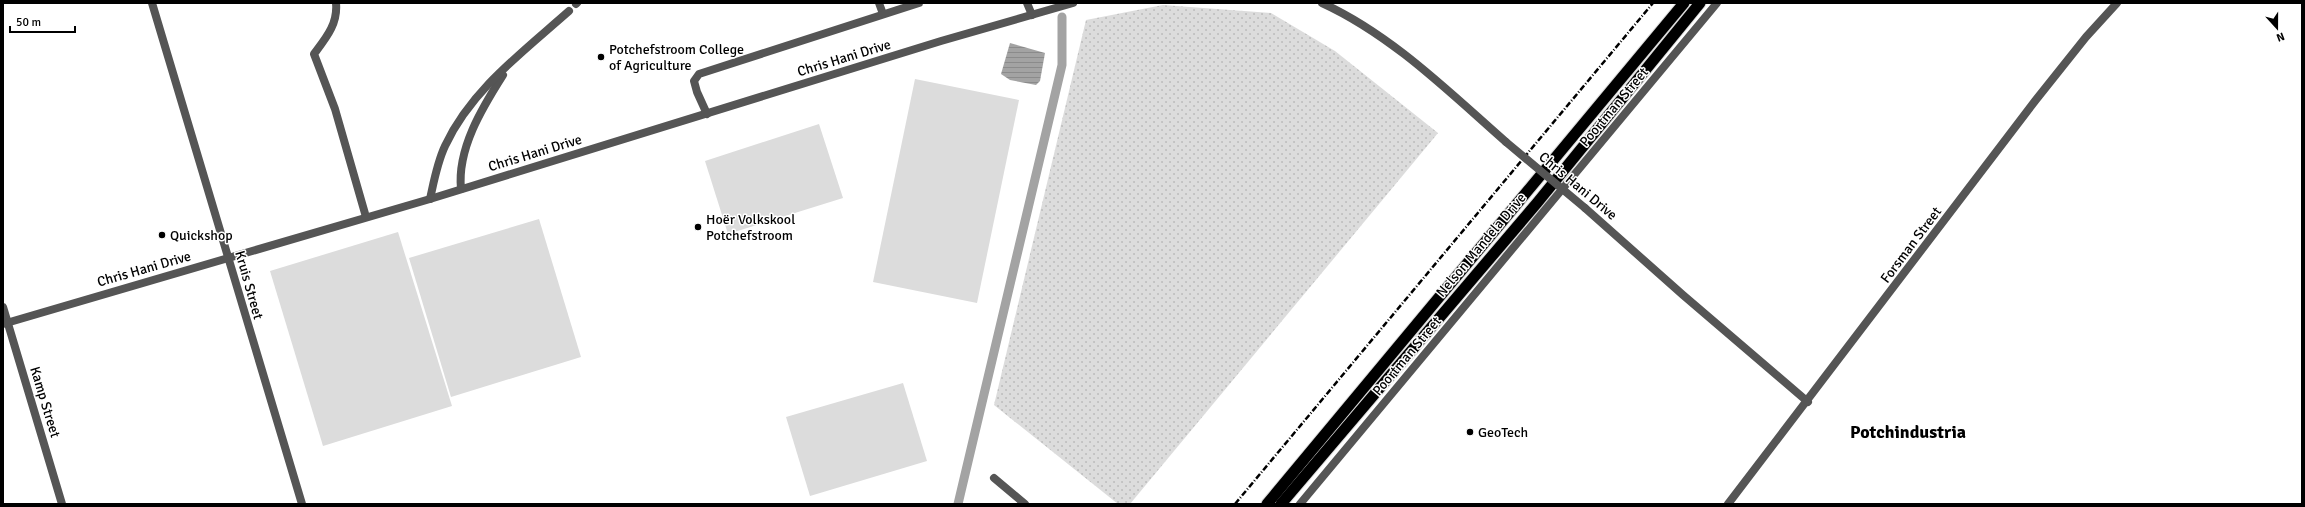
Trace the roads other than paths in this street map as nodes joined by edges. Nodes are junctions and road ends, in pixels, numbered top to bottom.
1 (152, 3) edge
2 (336, 3) edge
3 (880, 3) edge
4 (919, 3) edge
5 (1027, 3) edge
6 (1073, 3) edge
7 (1322, 3) edge
8 (1684, 3) edge
9 (1700, 3) edge
10 (1717, 3) edge
11 (2117, 3) edge
12 (574, 6) edge
13 (883, 14) junction
14 (1032, 15) junction
15 (509, 64) junction
16 (707, 114) junction
17 (461, 189) junction
18 (430, 199) junction
19 (366, 217) junction
20 (228, 258) junction
21 (3, 307) edge
22 (5, 324) edge
23 (1808, 402) junction
24 (994, 478) dead end
25 (62, 504) edge
26 (302, 504) edge
27 (1025, 504) edge
28 (1267, 504) edge
29 (1281, 504) edge
30 (1300, 504) edge
31 (1728, 504) edge

1 - 20 street, Kruis Street
2 - 19 street
3 - 13 street
4 - 13 street
5 - 14 street
6 - 14 street, Chris Hani Drive
7 - 23 street, Chris Hani Drive, bridge
8 - 28 highway, Nelson Mandela Drive
9 - 29 highway, Nelson Mandela Drive
10 - 30 street, Poortman Street
11 - 23 street, Forsman Street
12 - 15 street
13 - 16 street
14 - 16 street, Chris Hani Drive
15 - 17 street
15 - 18 street
16 - 17 street, Chris Hani Drive
17 - 18 street, Chris Hani Drive
18 - 19 street, Chris Hani Drive
19 - 20 street, Chris Hani Drive
20 - 22 street, Chris Hani Drive
20 - 26 street, Kruis Street
21 - 22 street, Kamp Street
22 - 25 street, Kamp Street
23 - 31 street, Forsman Street
24 - 27 street

